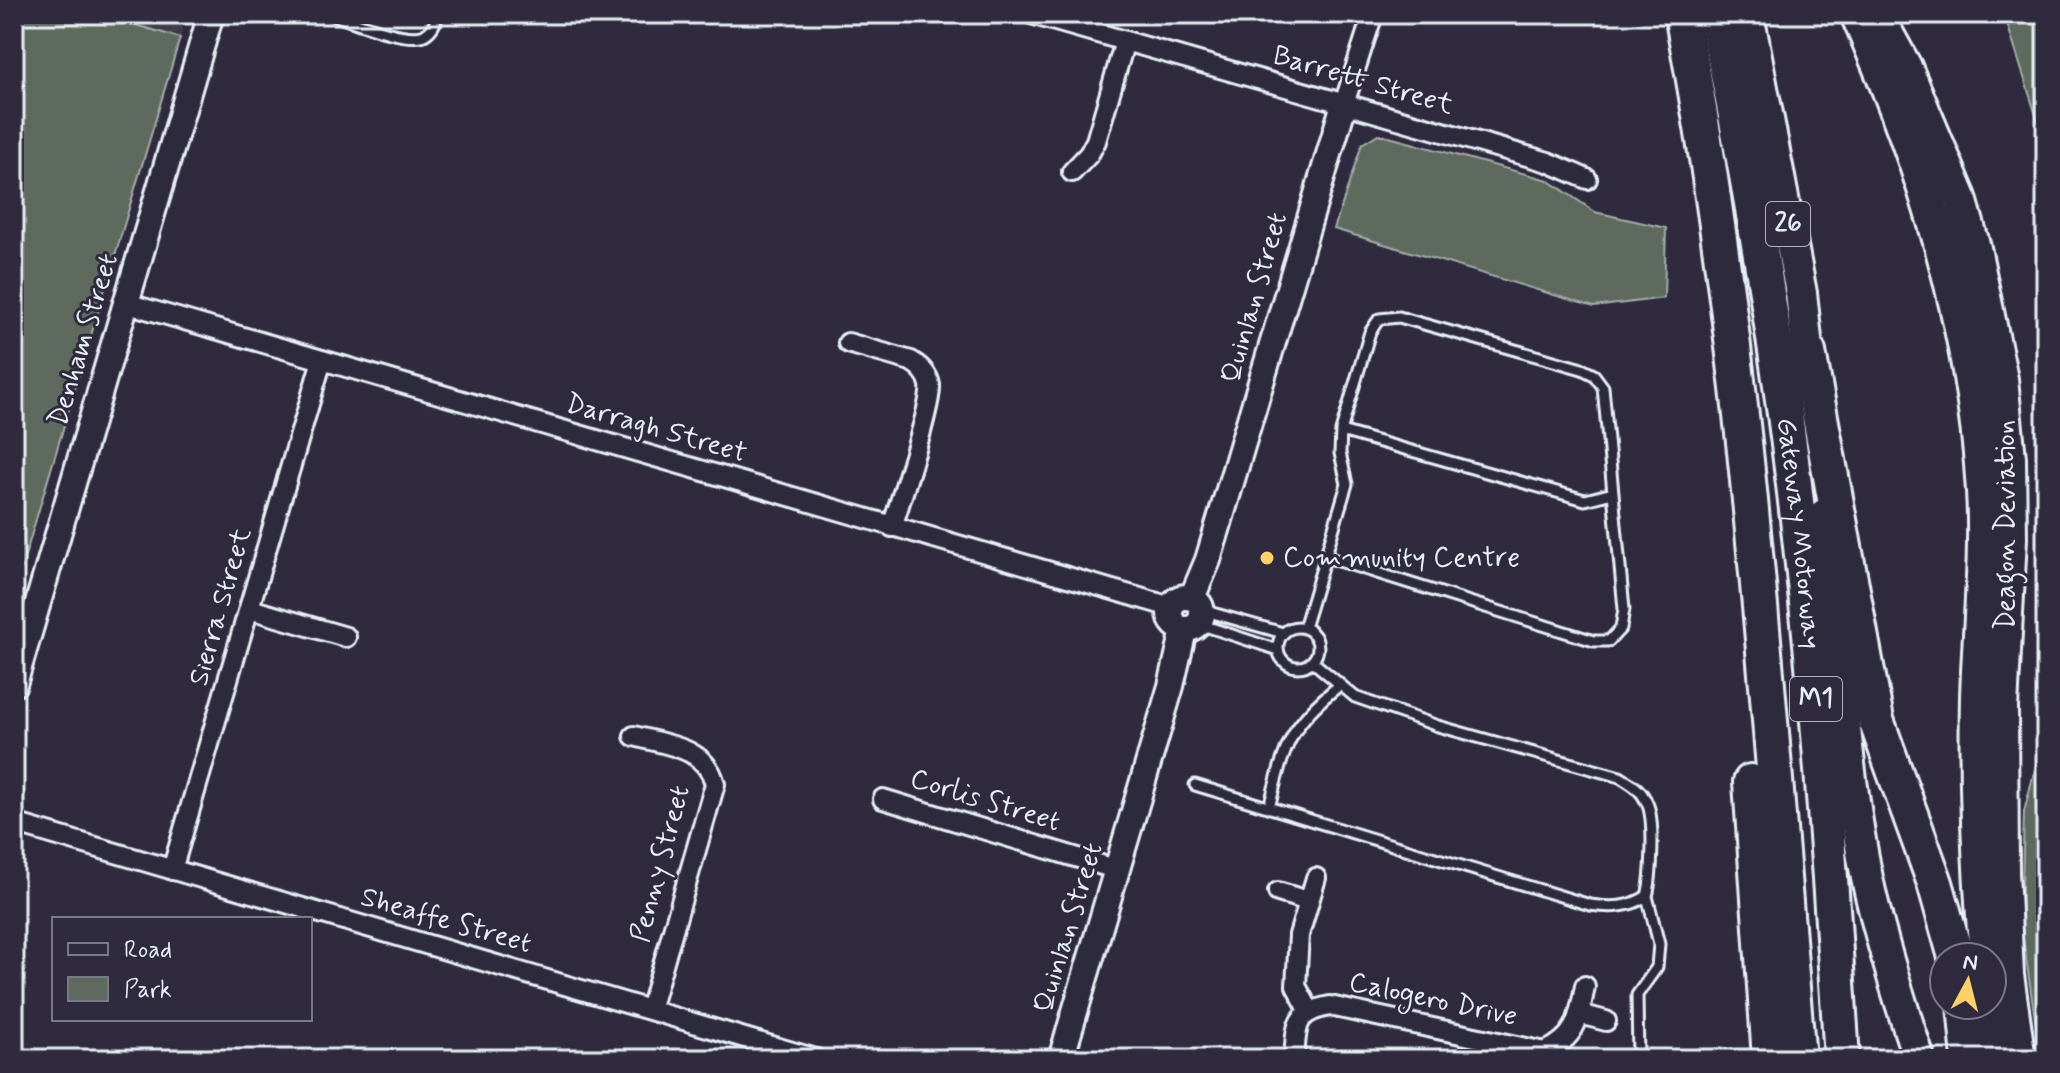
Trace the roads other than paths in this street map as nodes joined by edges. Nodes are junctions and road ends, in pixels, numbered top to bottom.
1 (211, 14) edge
2 (330, 14) edge
3 (438, 14) edge
4 (1031, 14) edge
5 (1373, 14) edge
6 (1682, 14) edge
7 (1716, 14) edge
8 (1748, 14) edge
9 (1858, 14) edge
10 (1877, 14) edge
11 (1125, 41) junction
12 (1344, 104) junction
13 (1072, 172) dead end
14 (1587, 179) dead end
15 (126, 303) junction
16 (848, 343) dead end
17 (1808, 352) junction
18 (322, 360) junction
19 (1341, 431) junction
20 (1613, 493) junction
21 (892, 527) junction
22 (1752, 533) junction
23 (1326, 557) junction
24 (250, 609) junction
25 (1190, 614) junction
26 (1304, 628) junction
27 (1283, 633) junction
28 (346, 637) dead end
29 (1278, 650) junction
30 (1312, 661) junction
31 (14, 684) edge
32 (1340, 685) junction
33 (634, 736) dead end
34 (1195, 785) dead end
35 (883, 799) dead end
36 (1269, 808) junction
37 (14, 823) edge
38 (172, 870) junction
39 (1118, 870) junction
40 (1316, 878) dead end
41 (1278, 892) dead end
42 (1647, 896) junction
43 (1308, 901) junction
44 (1951, 941) edge
45 (1986, 941) edge
46 (1585, 986) dead end
47 (650, 1010) junction
48 (1309, 1010) junction
49 (1580, 1014) junction
50 (1606, 1021) dead end
51 (1966, 1021) edge
52 (1991, 1021) edge
53 (816, 1059) edge
54 (1061, 1059) edge
55 (1294, 1059) edge
56 (1638, 1059) edge
57 (1770, 1059) edge
58 (1798, 1059) edge
59 (1842, 1059) edge
60 (1919, 1059) edge
61 (1970, 1059) edge
62 (1993, 1059) edge
63 (2020, 1059) edge

1 - 15 street, Denham Street
2 - 3 lane
4 - 11 street, Barrett Street
5 - 12 street, Quinlan Street
6 - 22 highway, Gateway Motorway / M1
7 - 59 highway, Gateway Motorway / M1
8 - 17 highway, 26
9 - 45 highway
10 - 63 highway, Deagon Deviation
11 - 12 street, Barrett Street
11 - 13 street
12 - 14 street, Barrett Street
12 - 25 street, Quinlan Street
15 - 18 street, Darragh Street
15 - 31 street, Denham Street
16 - 21 street
17 - 44 highway
17 - 60 highway, 26
18 - 21 street, Darragh Street
18 - 24 street, Sierra Street
19 - 20 lane
19 - 20 lane
19 - 23 lane
20 - 23 lane
21 - 25 street, Darragh Street
22 - 57 highway
22 - 58 highway, Gateway Motorway / M1
23 - 26 lane
24 - 28 street
24 - 38 street, Sierra Street
25 - 27 lane
25 - 29 lane
25 - 39 street, Quinlan Street
26 - 27 lane
26 - 30 lane
27 - 29 lane
29 - 30 lane
30 - 32 lane
32 - 36 lane
32 - 42 lane
33 - 47 street, Penny Street
34 - 36 lane
35 - 39 street, Corlis Street
36 - 42 lane
37 - 38 street, Sheaffe Street
38 - 47 street, Sheaffe Street
39 - 54 street, Quinlan Street
40 - 43 street
41 - 43 street
42 - 56 lane
43 - 48 street
46 - 49 street, Calogero Drive
47 - 53 street, Sheaffe Street
48 - 49 street, Calogero Drive
48 - 55 street, Calogero Drive
49 - 50 street
51 - 61 highway
52 - 62 highway

